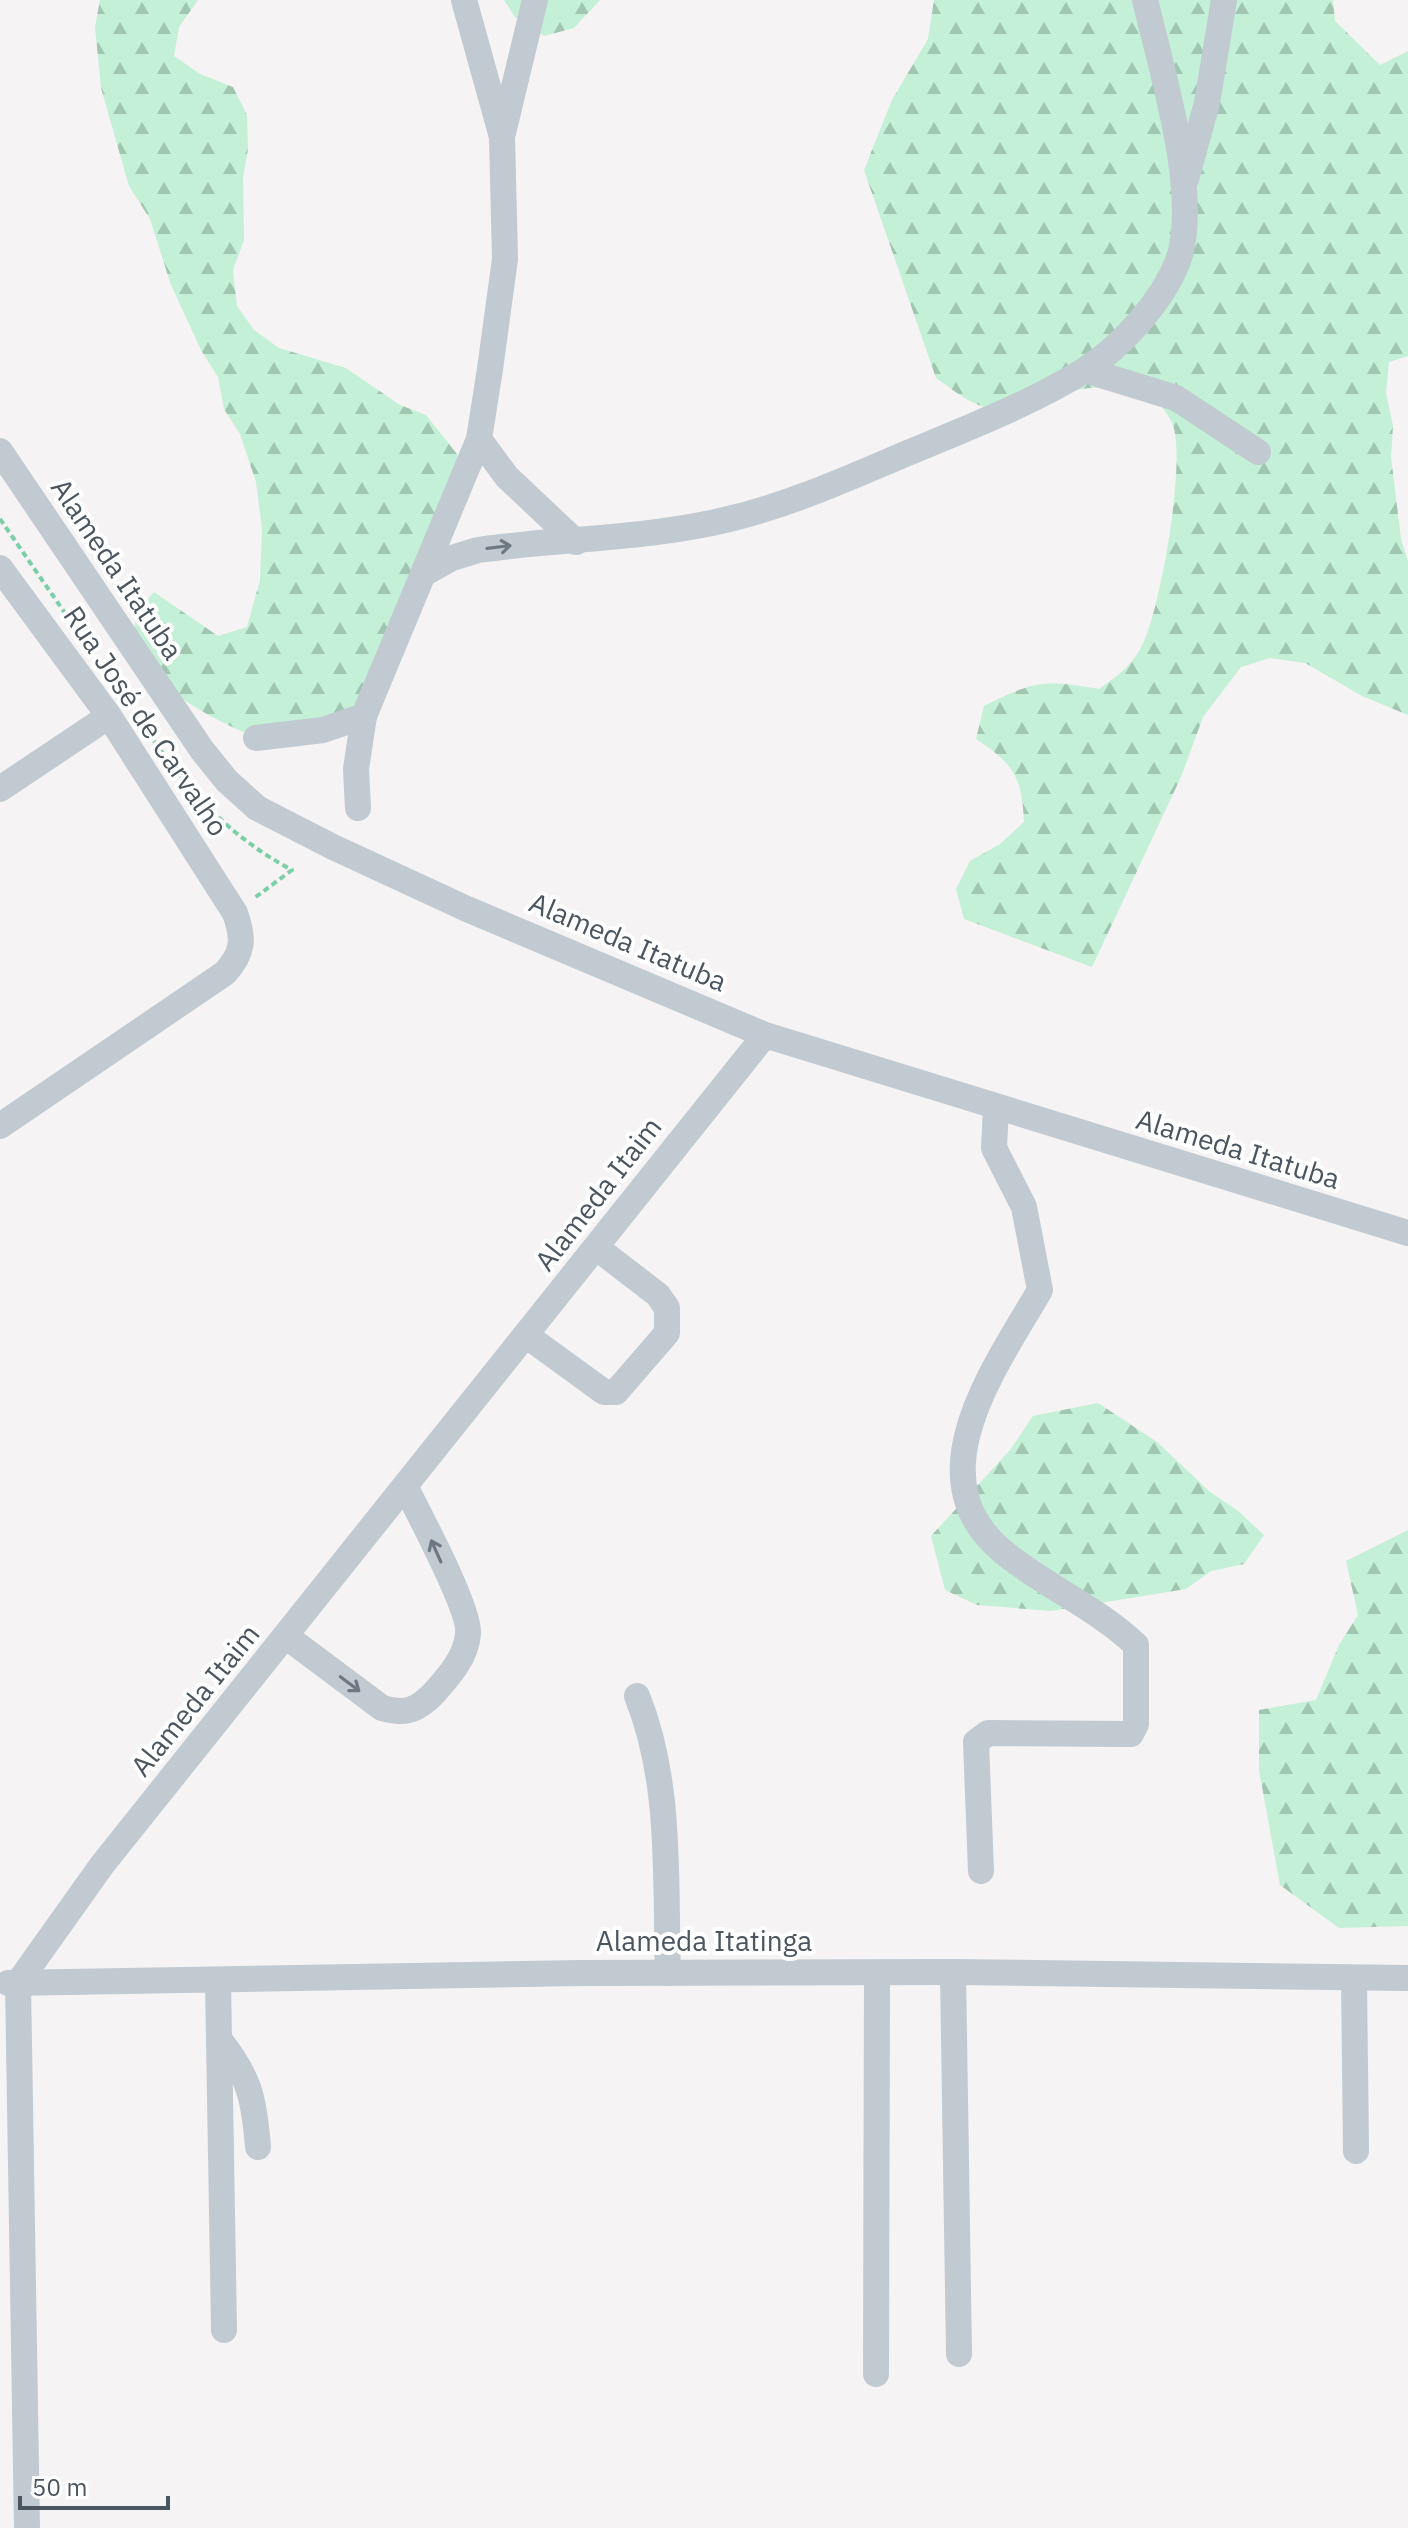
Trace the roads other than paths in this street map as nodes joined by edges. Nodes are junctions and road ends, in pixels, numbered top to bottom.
1 (464, 0) edge
2 (535, 0) edge
3 (1145, 0) edge
4 (1224, 0) edge
5 (502, 137) junction
6 (1184, 187) junction
7 (1085, 370) junction
8 (479, 439) junction
9 (0, 451) edge
10 (1258, 452) dead end
11 (576, 542) junction
12 (0, 568) edge
13 (427, 572) junction
14 (109, 716) junction
15 (364, 716) junction
16 (256, 738) dead end
17 (0, 789) edge
18 (358, 808) dead end
19 (765, 1035) junction
20 (996, 1107) junction
21 (0, 1126) edge
22 (1408, 1233) edge
23 (597, 1248) junction
24 (527, 1336) junction
25 (406, 1488) junction
26 (287, 1637) junction
27 (637, 1696) dead end
28 (981, 1871) dead end
29 (953, 1972) junction
30 (668, 1973) junction
31 (877, 1973) junction
32 (1354, 1978) junction
33 (1408, 1978) edge
34 (218, 1980) junction
35 (9, 1982) edge
36 (219, 2039) junction
37 (258, 2147) dead end
38 (1356, 2151) dead end
39 (224, 2330) dead end
40 (959, 2354) dead end
41 (876, 2374) dead end
42 (27, 2528) edge

1 - 5 street
2 - 5 street
3 - 6 street
4 - 6 street
5 - 8 street
6 - 7 street
7 - 10 street
7 - 11 street
8 - 11 street
8 - 13 street
9 - 19 street, Alameda Itatuba
13 -> 11 street
12 - 14 street, Rua José de Carvalho
13 - 15 street
14 - 17 street
14 - 21 street, Rua José de Carvalho
15 - 16 street
15 - 18 street
19 - 20 street, Alameda Itatuba
19 - 23 street, Alameda Itaim
20 - 22 street, Alameda Itatuba
20 - 28 street
23 - 24 street, Alameda Itaim
23 - 24 street
24 - 25 street, Alameda Itaim
25 - 26 street, Alameda Itaim
26 -> 25 street
26 - 35 street, Alameda Itaim
27 - 30 street
29 - 31 street, Alameda Itatinga
29 - 32 street, Alameda Itatinga
29 - 40 street
30 - 31 street, Alameda Itatinga
30 - 34 street, Alameda Itatinga
31 - 41 street
32 - 33 street, Alameda Itatinga
32 - 38 street
34 - 35 street, Alameda Itatinga
34 - 36 street
35 - 42 street
36 - 37 street
36 - 39 street

